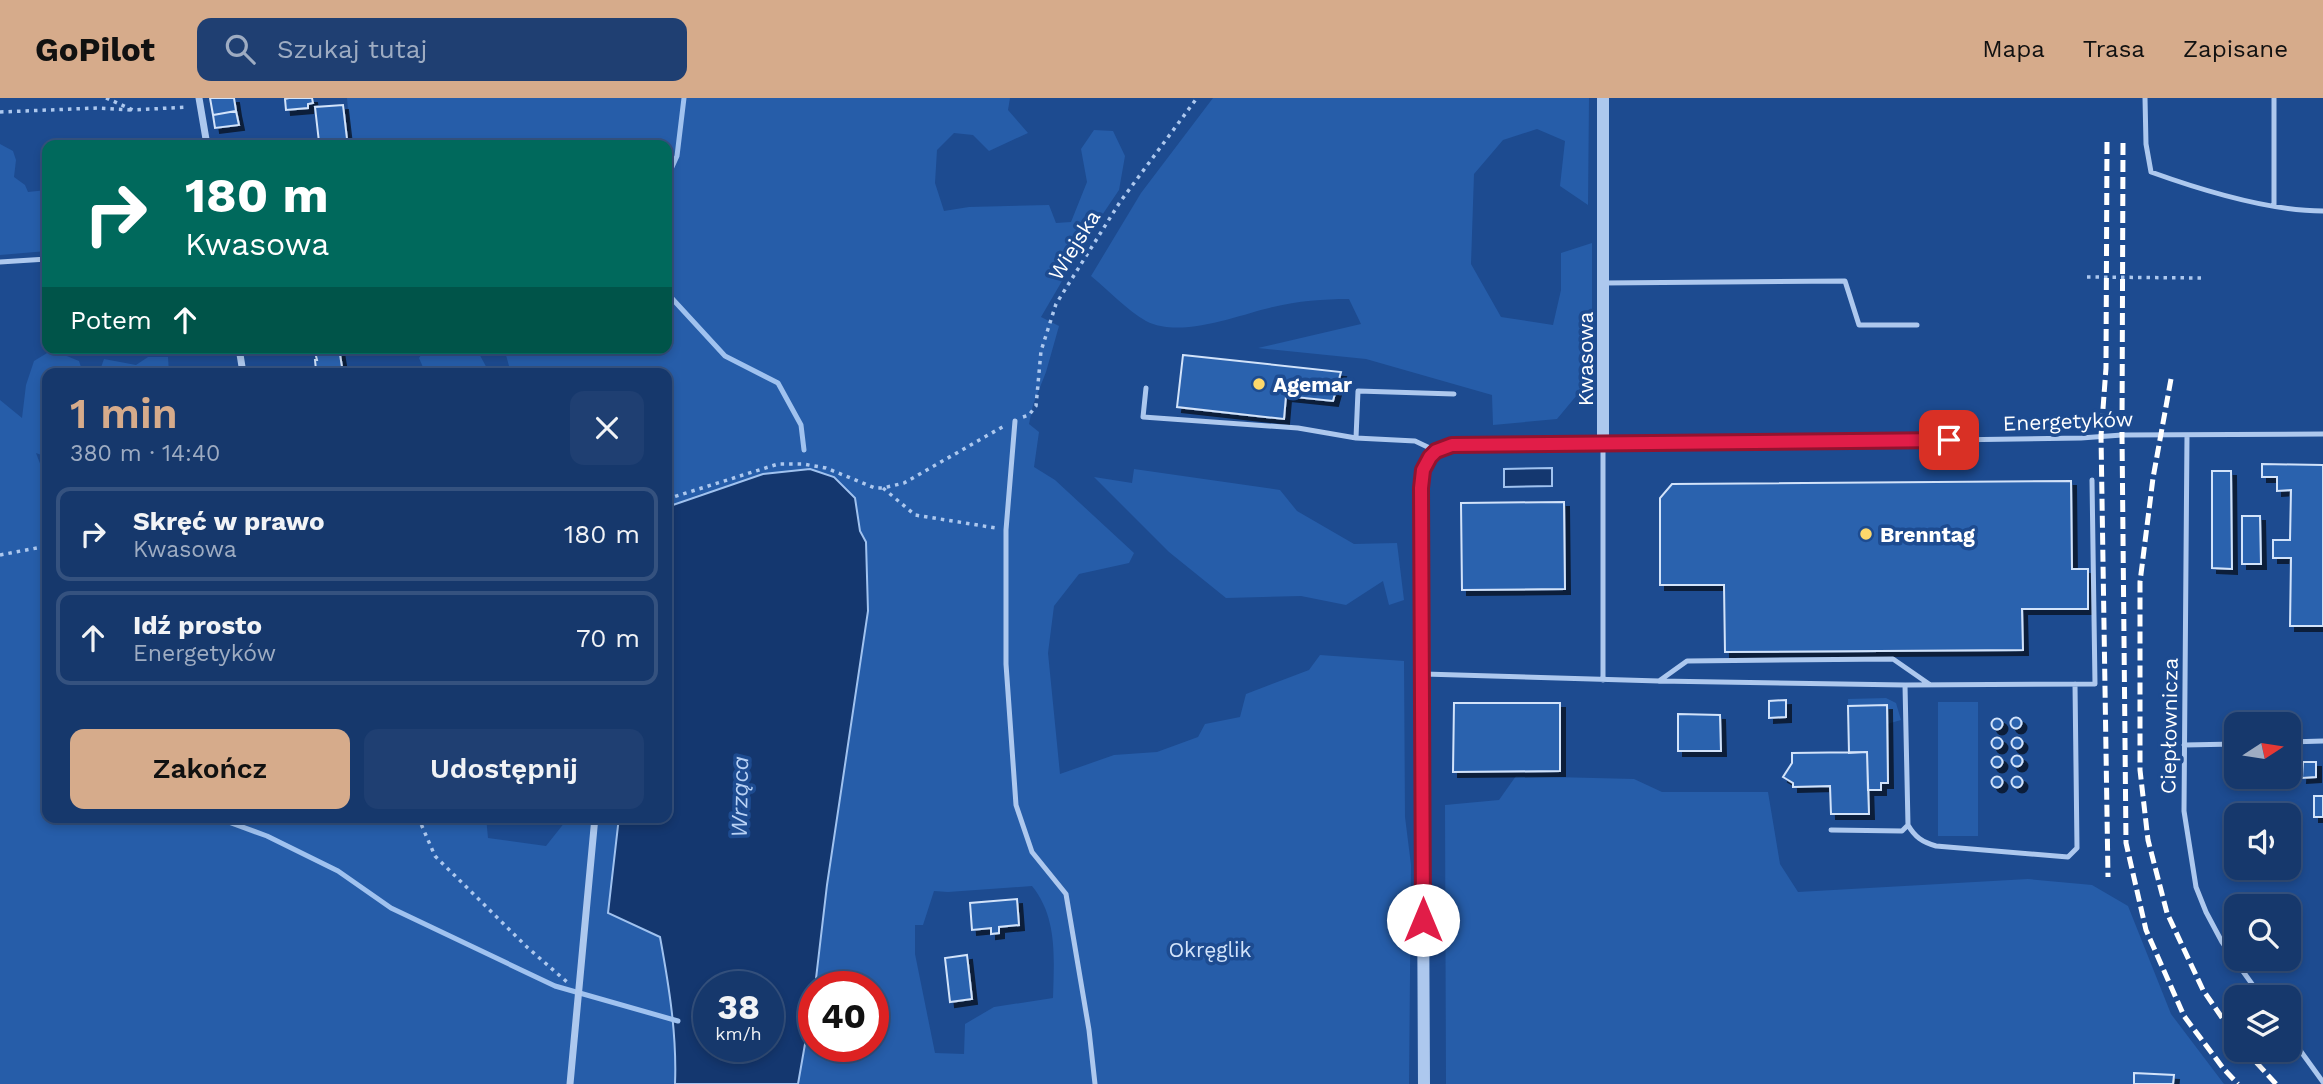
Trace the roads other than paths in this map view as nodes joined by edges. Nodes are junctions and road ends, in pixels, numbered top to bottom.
1 (1603, 98) edge
2 (2144, 98) edge
3 (2274, 98) edge
4 (200, 102) edge
5 (206, 140) edge
6 (2274, 206) junction
7 (2323, 211) edge
8 (42, 259) edge
9 (0, 262) edge
10 (1604, 283) junction
11 (1917, 325) dead end
12 (1146, 388) dead end
13 (1454, 394) dead end
14 (1015, 421) road end
15 (2323, 434) edge
16 (2187, 435) junction
17 (1356, 438) junction
18 (1604, 445) junction
19 (1436, 451) junction
20 (2092, 480) dead end
21 (1421, 674) junction
22 (1603, 680) junction
23 (1659, 681) junction
24 (2075, 684) junction
25 (1905, 685) junction
26 (1930, 685) junction
27 (2323, 741) edge
28 (2301, 742) edge
29 (2224, 744) edge
30 (2184, 745) junction
31 (594, 823) edge
32 (1909, 824) junction
33 (1831, 830) dead end
34 (2253, 985) edge
35 (2301, 1052) edge
36 (2323, 1082) edge
37 (570, 1084) edge
38 (1094, 1084) edge
39 (1424, 1084) edge

1 - 10 street, Kwasowa
2 - 6 lane
3 - 6 lane
4 - 5 street
6 - 7 lane
8 - 9 lane
10 - 11 lane
10 - 18 street, Kwasowa
12 - 17 lane
13 - 17 lane
14 - 38 lane
15 - 16 lane, Energetyków
16 - 18 lane, Energetyków
16 - 30 lane, Ciepłownicza
17 - 19 lane
18 - 19 street
18 - 22 lane
19 - 21 street
20 - 24 lane
21 - 22 lane
21 - 39 street
22 - 23 lane
23 - 25 lane
23 - 26 lane
24 - 26 lane
24 - 32 lane
25 - 26 lane
25 - 32 lane
27 - 28 lane
29 - 30 lane
30 - 34 lane, Ciepłownicza
31 - 37 street
32 - 33 lane
35 - 36 lane

